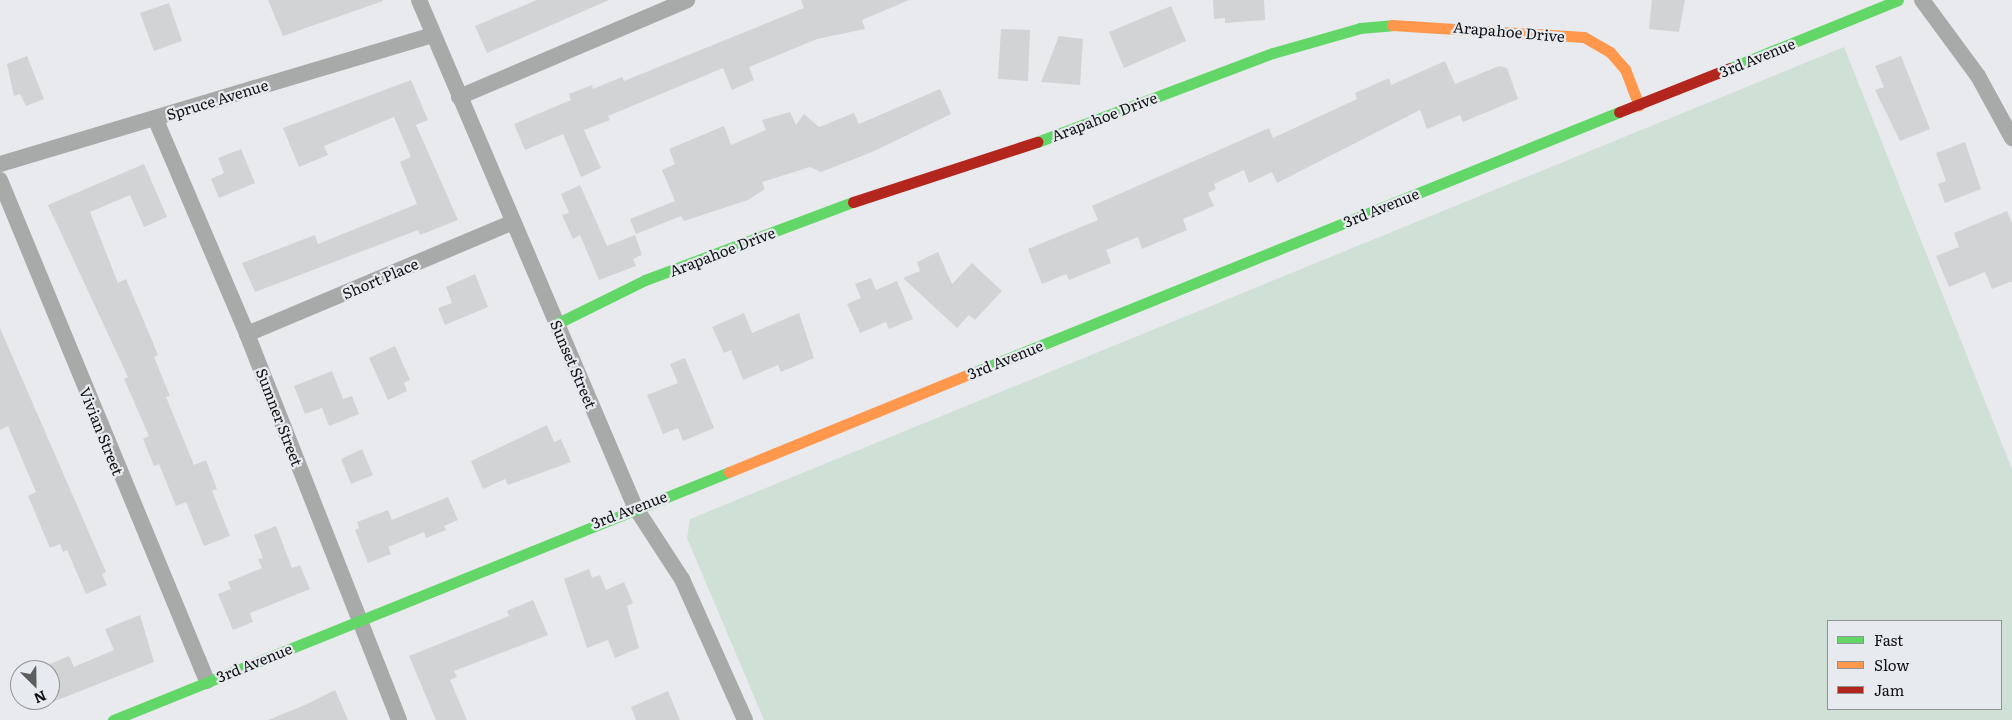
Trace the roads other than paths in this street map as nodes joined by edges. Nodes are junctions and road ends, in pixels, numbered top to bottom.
1 (419, 0) edge
2 (687, 0) edge
3 (1898, 0) edge
4 (1922, 0) edge
5 (433, 35) junction
6 (459, 96) junction
7 (1638, 105) junction
8 (155, 118) junction
9 (2012, 138) edge
10 (0, 164) edge
11 (0, 180) edge
12 (513, 222) junction
13 (556, 324) junction
14 (247, 334) junction
15 (635, 507) junction
16 (359, 618) junction
17 (207, 681) junction
18 (113, 720) edge
19 (399, 720) edge
20 (745, 720) edge

1 - 5 street, Sunset Street
2 - 6 street
3 - 7 street, 3rd Avenue
4 - 9 street
5 - 6 street, Sunset Street
5 - 8 street, Spruce Avenue
6 - 12 street, Sunset Street
7 - 13 street, Arapahoe Drive
7 - 15 street, 3rd Avenue
8 - 10 street, Spruce Avenue
8 - 14 street, Sumner Street
11 - 17 street, Vivian Street
12 - 13 street, Sunset Street
12 - 14 street, Short Place
13 - 15 street, Sunset Street
14 - 16 street, Sumner Street
15 - 16 street, 3rd Avenue
15 - 20 street, Sunset Street
16 - 17 street, 3rd Avenue
16 - 19 street, Sumner Street
17 - 18 street, 3rd Avenue

